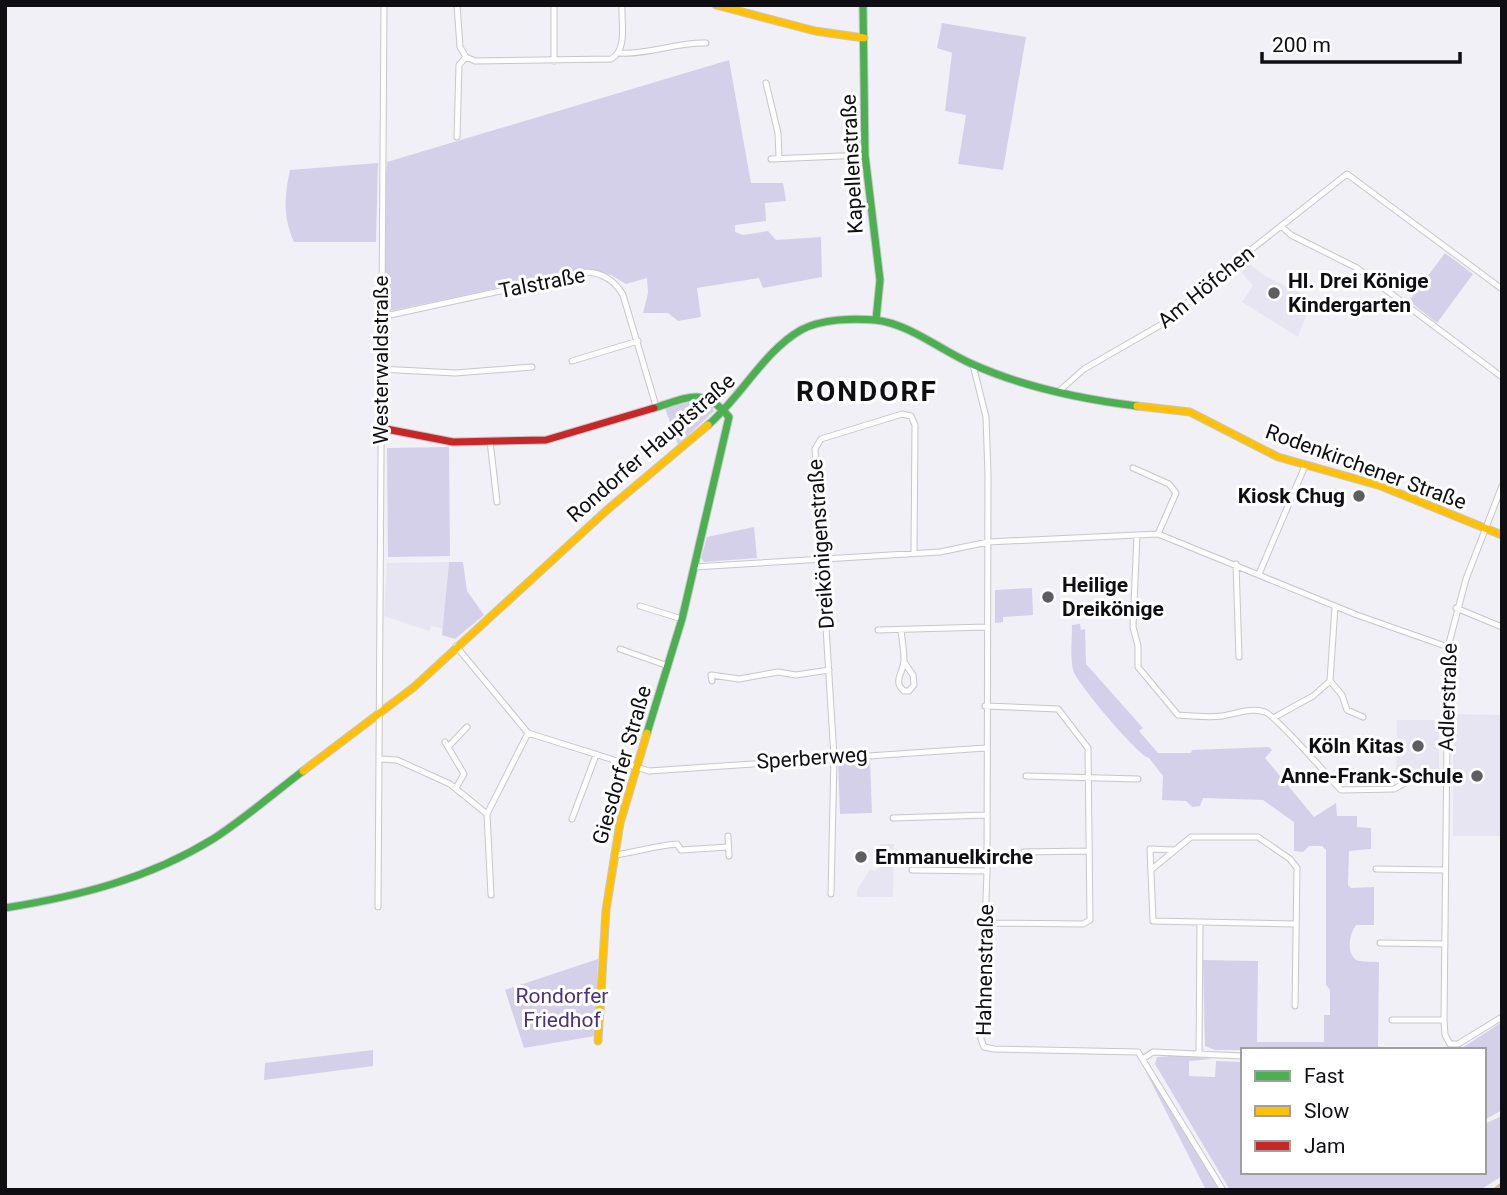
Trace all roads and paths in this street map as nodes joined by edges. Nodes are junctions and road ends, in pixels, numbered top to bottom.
1 (384, 5) edge
2 (457, 5) edge
3 (554, 5) edge
4 (622, 5) edge
5 (716, 5) edge
6 (863, 5) edge
7 (864, 38) junction
8 (706, 43) dead end
9 (619, 53) junction
10 (466, 57) junction
11 (554, 61) junction
12 (766, 83) dead end
13 (457, 137) dead end
14 (865, 155) junction
15 (779, 158) junction
16 (771, 159) dead end
17 (1281, 226) junction
18 (1502, 289) edge
19 (381, 317) junction
20 (876, 320) junction
21 (638, 341) junction
22 (572, 360) dead end
23 (973, 365) junction
24 (533, 367) dead end
25 (380, 369) junction
26 (1502, 377) edge
27 (1058, 392) junction
28 (656, 406) junction
29 (726, 410) junction
30 (381, 428) junction
31 (490, 441) junction
32 (1305, 466) junction
33 (1133, 468) dead end
34 (1502, 486) edge
35 (497, 502) dead end
36 (1485, 529) junction
37 (1158, 534) junction
38 (1137, 535) junction
39 (1502, 535) edge
40 (988, 542) junction
41 (914, 553) junction
42 (822, 559) junction
43 (1236, 564) junction
44 (694, 567) junction
45 (1259, 574) junction
46 (1335, 606) junction
47 (639, 607) dead end
48 (1456, 608) junction
49 (682, 618) junction
50 (380, 620) junction
51 (389, 623) dead end
52 (986, 627) junction
53 (1502, 627) edge
54 (878, 630) dead end
55 (901, 630) junction
56 (456, 646) junction
57 (1448, 647) junction
58 (620, 649) dead end
59 (1239, 657) dead end
60 (904, 662) junction
61 (668, 666) junction
62 (829, 670) junction
63 (712, 681) dead end
64 (1330, 681) junction
65 (985, 706) junction
66 (379, 714) junction
67 (1275, 717) junction
68 (1363, 717) dead end
69 (467, 727) dead end
70 (528, 733) junction
71 (986, 748) junction
72 (596, 755) junction
73 (834, 757) junction
74 (380, 759) junction
75 (638, 769) junction
76 (1026, 776) dead end
77 (1088, 779) junction
78 (1138, 779) dead end
79 (1405, 783) dead end
80 (456, 788) junction
81 (487, 814) junction
82 (987, 815) junction
83 (893, 818) dead end
84 (572, 819) dead end
85 (727, 836) dead end
86 (728, 847) junction
87 (1174, 850) junction
88 (1024, 852) dead end
89 (1088, 852) junction
90 (614, 855) junction
91 (729, 856) dead end
92 (1152, 869) junction
93 (1376, 869) dead end
94 (912, 870) dead end
95 (1446, 870) junction
96 (987, 871) junction
97 (831, 894) dead end
98 (491, 895) dead end
99 (378, 907) dead end
100 (5, 908) edge
101 (1200, 922) junction
102 (986, 923) junction
103 (1296, 924) junction
104 (1380, 943) dead end
105 (1445, 944) junction
106 (1295, 1006) dead end
107 (1502, 1017) edge
108 (1392, 1020) dead end
109 (1444, 1020) junction
110 (598, 1041) dead end
111 (1448, 1047) edge
112 (1199, 1053) junction
113 (1241, 1056) edge
114 (1144, 1058) junction
115 (1223, 1190) edge

1 - 19 street, Westerwaldstraße
2 - 10 street
3 - 11 street
4 - 9 street
5 - 7 street
6 - 7 street, Kapellenstraße
7 - 14 street, Kapellenstraße
8 - 9 street
9 - 11 street
10 - 11 street
10 - 13 street
12 - 15 street
14 - 15 street
14 - 20 street, Kapellenstraße
15 - 16 street
17 - 18 street, Am Höfchen
17 - 26 street
17 - 27 street, Am Höfchen
19 - 21 street, Talstraße
19 - 25 street, Westerwaldstraße
20 - 23 street, Rondorfer Hauptstraße
20 - 29 street, Rondorfer Hauptstraße
21 - 22 street
21 - 28 street, Talstraße
23 - 27 street, Rondorfer Hauptstraße
23 - 40 street, Hahnenstraße
24 - 25 street
25 - 30 street, Westerwaldstraße
27 - 32 street, Rodenkirchener Straße
28 - 29 street
28 - 31 street
29 - 44 street, Giesdorfer Straße
29 - 56 street, Rondorfer Hauptstraße
30 - 31 street
30 - 50 street, Westerwaldstraße
31 - 35 street
32 - 36 street, Rodenkirchener Straße
32 - 45 street
33 - 37 street
34 - 36 street, Adlerstraße
36 - 39 street, Rodenkirchener Straße
36 - 48 street, Adlerstraße
37 - 38 street
37 - 43 street
38 - 40 street
38 - 67 street
40 - 41 street
40 - 52 street, Hahnenstraße
41 - 42 street
41 - 42 street, Dreikönigenstraße
42 - 44 street
42 - 62 street, Dreikönigenstraße
43 - 45 street
43 - 59 street
44 - 49 street, Giesdorfer Straße
45 - 46 street
46 - 57 street
46 - 64 street
47 - 49 street
48 - 53 street
48 - 57 street, Adlerstraße
49 - 61 street, Giesdorfer Straße
50 - 51 street
50 - 66 street, Westerwaldstraße
52 - 55 street
52 - 65 street, Hahnenstraße
54 - 55 street
55 - 60 street
56 - 66 street, Rondorfer Hauptstraße
56 - 70 street
57 - 95 street, Adlerstraße
58 - 61 street, Giesdorfer Straße
60 - 60 street
61 - 75 street, Giesdorfer Straße
62 - 63 street
62 - 73 street, Dreikönigenstraße
64 - 67 street
64 - 68 street
65 - 71 street, Hahnenstraße
65 - 77 street
66 - 74 street, Westerwaldstraße
66 - 100 street, Rondorfer Hauptstraße
67 - 79 street
69 - 80 street
70 - 72 street, Sperberweg
70 - 81 street
71 - 73 street, Sperberweg
71 - 82 street, Hahnenstraße
72 - 75 street, Sperberweg
72 - 84 street
73 - 75 street, Sperberweg
73 - 97 street, Dreikönigenstraße
74 - 80 street
74 - 99 street, Westerwaldstraße
75 - 90 street, Giesdorfer Straße
76 - 77 street
77 - 78 street
77 - 89 street
80 - 81 street
81 - 98 street
82 - 83 street
82 - 96 street, Hahnenstraße
85 - 86 street
86 - 90 street
86 - 91 street
87 - 92 street
87 - 92 street
87 - 103 street
88 - 89 street
89 - 102 street
90 - 110 street, Giesdorfer Straße
92 - 101 street
93 - 95 street
94 - 96 street
95 - 105 street, Adlerstraße
96 - 102 street, Hahnenstraße
101 - 103 street
101 - 112 street
102 - 114 street, Hahnenstraße
103 - 106 street
104 - 105 street
105 - 109 street, Adlerstraße
107 - 111 street
108 - 109 street
109 - 111 street, Adlerstraße
112 - 113 street
112 - 114 street
114 - 115 street

